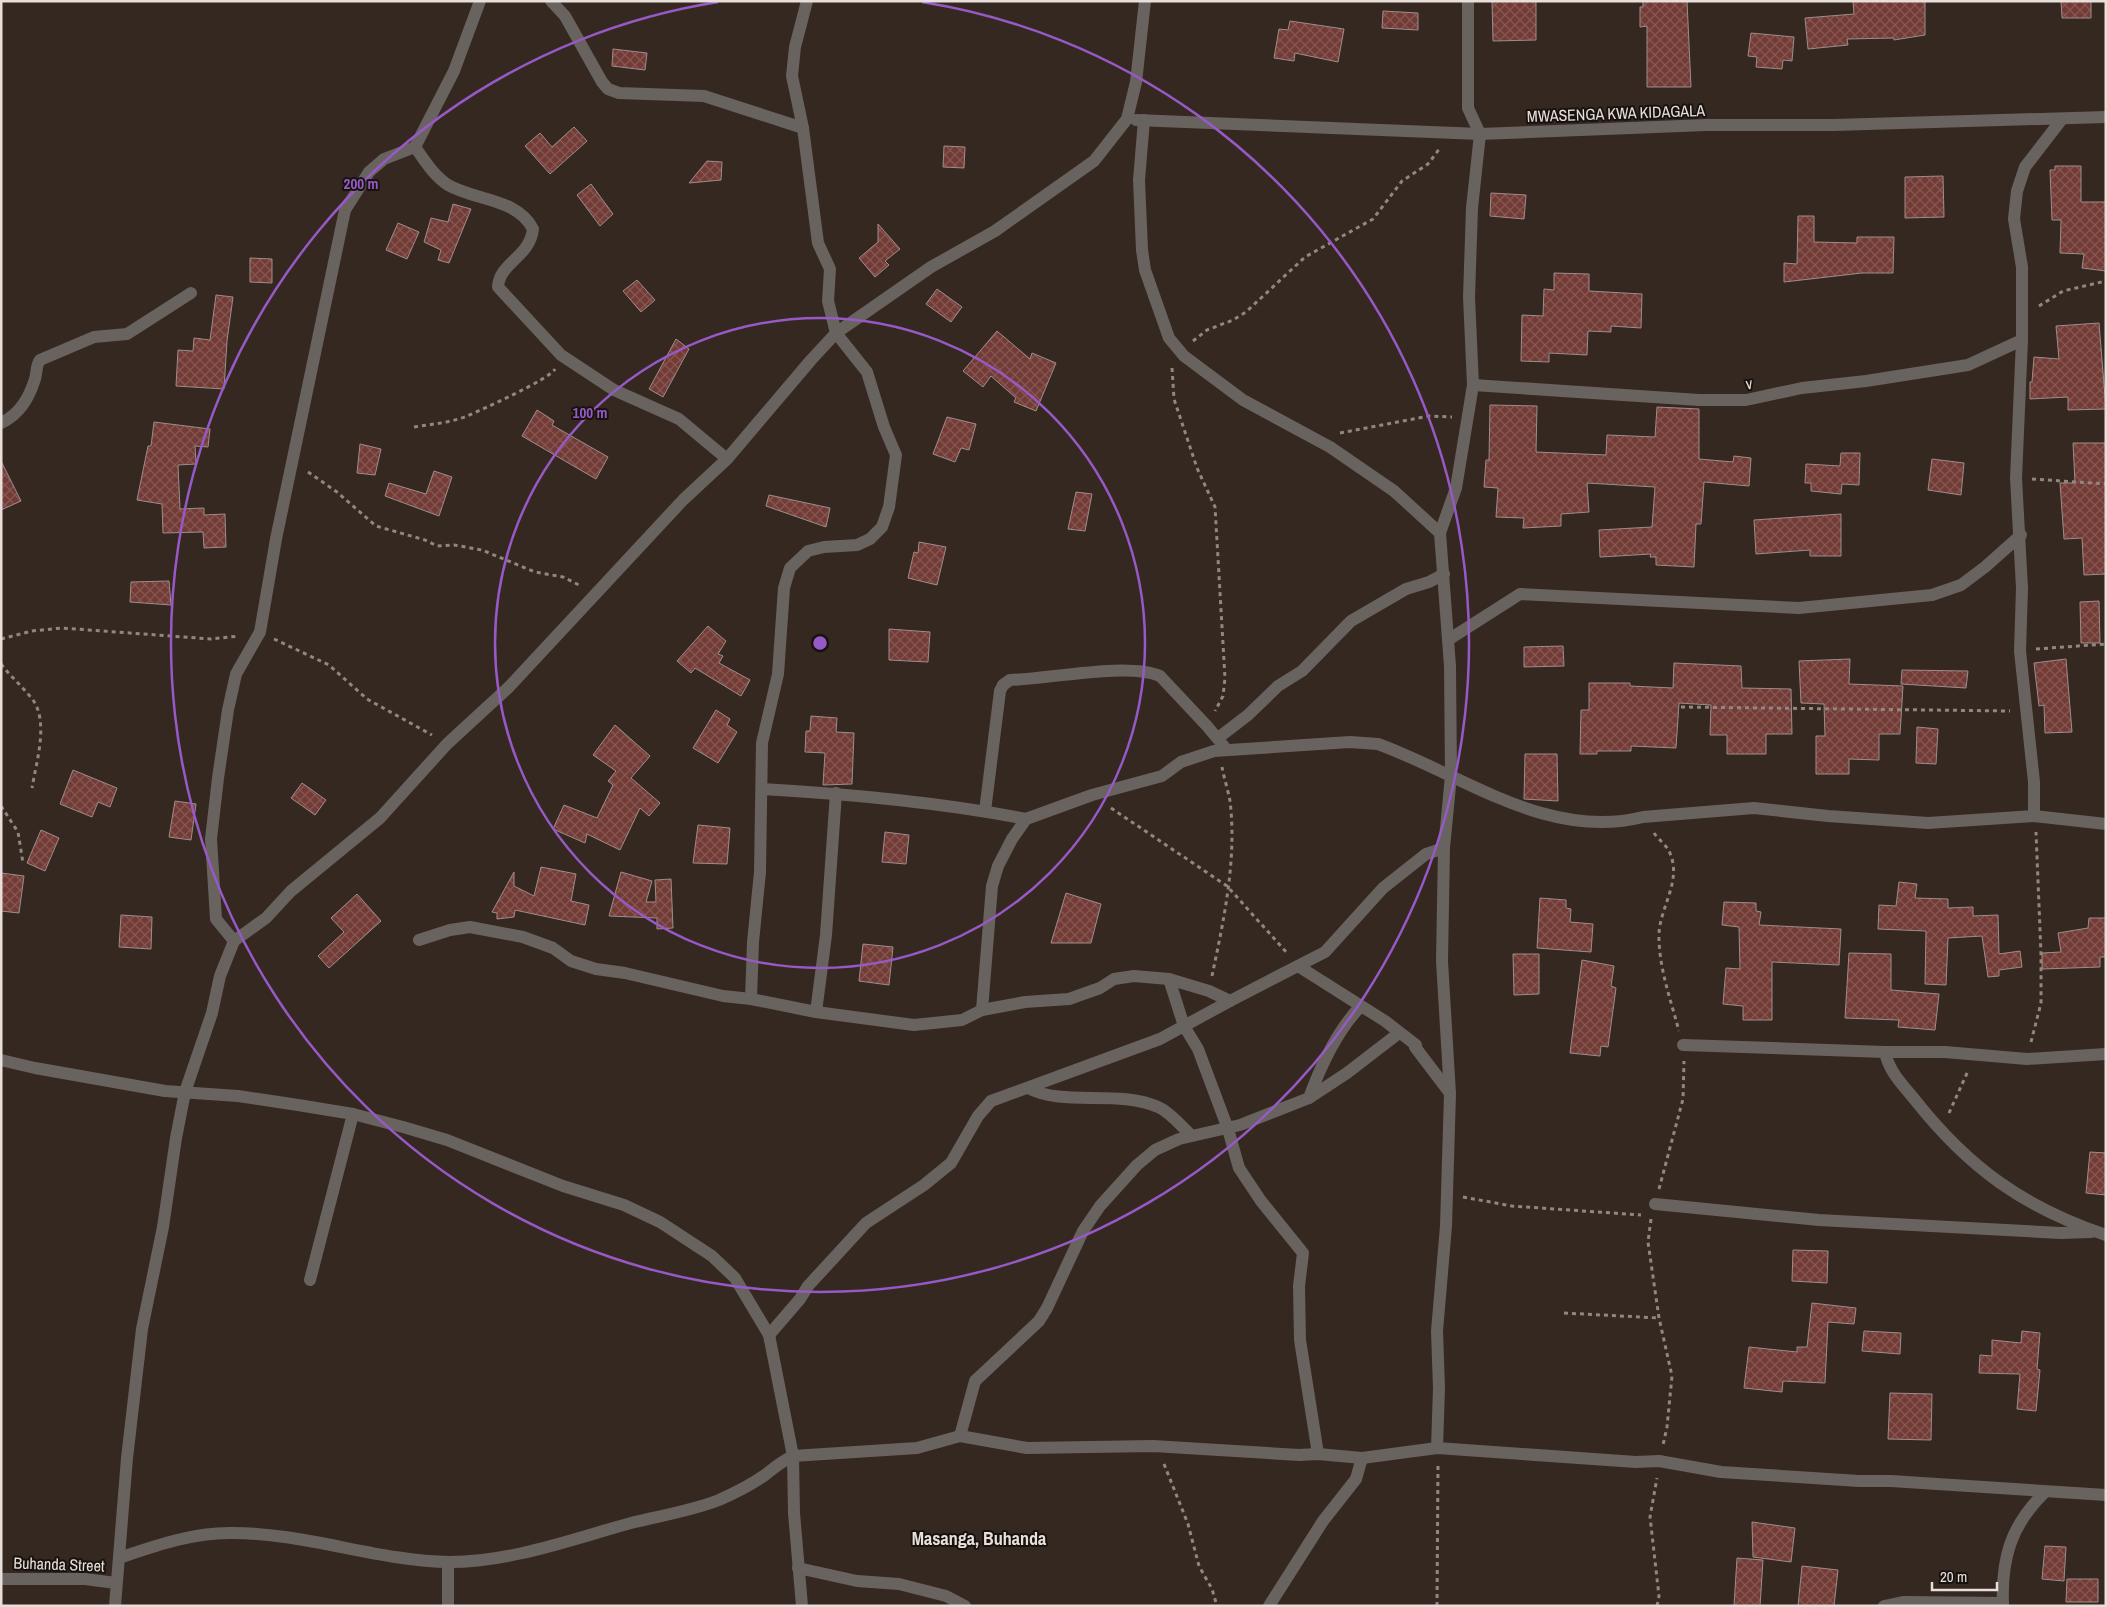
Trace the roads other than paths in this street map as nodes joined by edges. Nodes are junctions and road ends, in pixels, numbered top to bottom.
1 (480, 1) edge
2 (551, 1) edge
3 (807, 1) edge
4 (1145, 1) edge
5 (1468, 1) edge
6 (2106, 117) edge
7 (1127, 119) junction
8 (2062, 119) junction
9 (1144, 120) junction
10 (803, 128) junction
11 (1480, 134) junction
12 (415, 147) junction
13 (191, 293) dead end
14 (836, 333) junction
15 (2022, 340) junction
16 (1473, 385) junction
17 (1, 423) edge
18 (727, 459) junction
19 (1440, 533) junction
20 (2021, 535) junction
21 (1444, 574) junction
22 (1448, 640) junction
23 (1218, 738) junction
24 (1227, 750) junction
25 (1451, 776) junction
26 (762, 789) junction
27 (836, 793) junction
28 (985, 811) junction
29 (2034, 816) junction
30 (1026, 819) junction
31 (2106, 824) edge
32 (1444, 848) junction
33 (419, 940) dead end
34 (234, 941) junction
35 (1298, 966) junction
36 (1169, 979) junction
37 (752, 999) junction
38 (1230, 1001) junction
39 (1360, 1007) junction
40 (982, 1010) junction
41 (816, 1012) junction
42 (1184, 1026) junction
43 (1398, 1033) junction
44 (1683, 1045) road end
45 (1885, 1052) junction
46 (2106, 1054) edge
47 (1, 1060) edge
48 (1028, 1088) junction
49 (185, 1092) junction
50 (1450, 1094) junction
51 (1309, 1098) junction
52 (353, 1114) junction
53 (1228, 1129) junction
54 (1191, 1135) junction
55 (1655, 1204) road end
56 (2102, 1233) edge
57 (310, 1280) dead end
58 (769, 1335) junction
59 (960, 1436) junction
60 (1437, 1448) junction
61 (1318, 1454) junction
62 (793, 1456) junction
63 (1362, 1458) junction
64 (2045, 1492) junction
65 (2106, 1495) edge
66 (119, 1558) junction
67 (448, 1562) junction
68 (798, 1568) junction
69 (1, 1579) edge
70 (116, 1582) junction
71 (2003, 1604) edge
72 (115, 1606) edge
73 (448, 1606) edge
74 (802, 1606) edge
75 (965, 1606) edge
76 (1269, 1606) edge
77 (1884, 1606) edge

1 - 12 street
2 - 10 street
3 - 10 street
4 - 7 street
5 - 11 street
6 - 8 street, MWASENGA KWA KIDAGALA
7 - 9 street, MWASENGA KWA KIDAGALA
7 - 14 street
8 - 11 street, MWASENGA KWA KIDAGALA
8 - 15 street
9 - 11 street, MWASENGA KWA KIDAGALA
9 - 19 street
10 - 14 street
11 - 16 street
12 - 18 street
12 - 34 street
13 - 17 street
14 - 18 street
14 - 26 street
15 - 16 street, v
15 - 20 street
16 - 19 street
18 - 34 street
19 - 21 street
20 - 22 street
20 - 29 street
21 - 22 street
21 - 23 street
22 - 25 street
23 - 24 street
23 - 28 street
24 - 25 street
24 - 30 street
25 - 29 street
25 - 32 street
26 - 27 street
26 - 37 street
27 - 28 street
27 - 41 street
28 - 30 street
29 - 31 street
30 - 40 street
32 - 35 street
32 - 50 street
33 - 37 street
34 - 49 street
35 - 38 street
35 - 39 street
36 - 38 street
36 - 40 street
36 - 42 street
37 - 41 street
38 - 42 street
39 - 43 street
39 - 51 street
40 - 41 street
42 - 48 street
42 - 53 street
43 - 50 street
43 - 51 street
44 - 45 street
45 - 46 street
45 - 56 street
47 - 49 street
48 - 54 street
48 - 58 street
49 - 52 street
49 - 66 street
50 - 60 street
51 - 53 street
52 - 57 street
52 - 58 street
53 - 54 street
53 - 61 street
54 - 59 street
55 - 56 street
58 - 62 street
59 - 61 street
59 - 62 street
60 - 63 street
60 - 64 street
61 - 63 street
62 - 67 street
62 - 68 street
63 - 76 street
64 - 65 street
64 - 71 street
66 - 67 street
66 - 70 street
67 - 73 street
68 - 74 street
68 - 75 street
69 - 70 street, Buhanda Street
70 - 72 street
71 - 77 street

